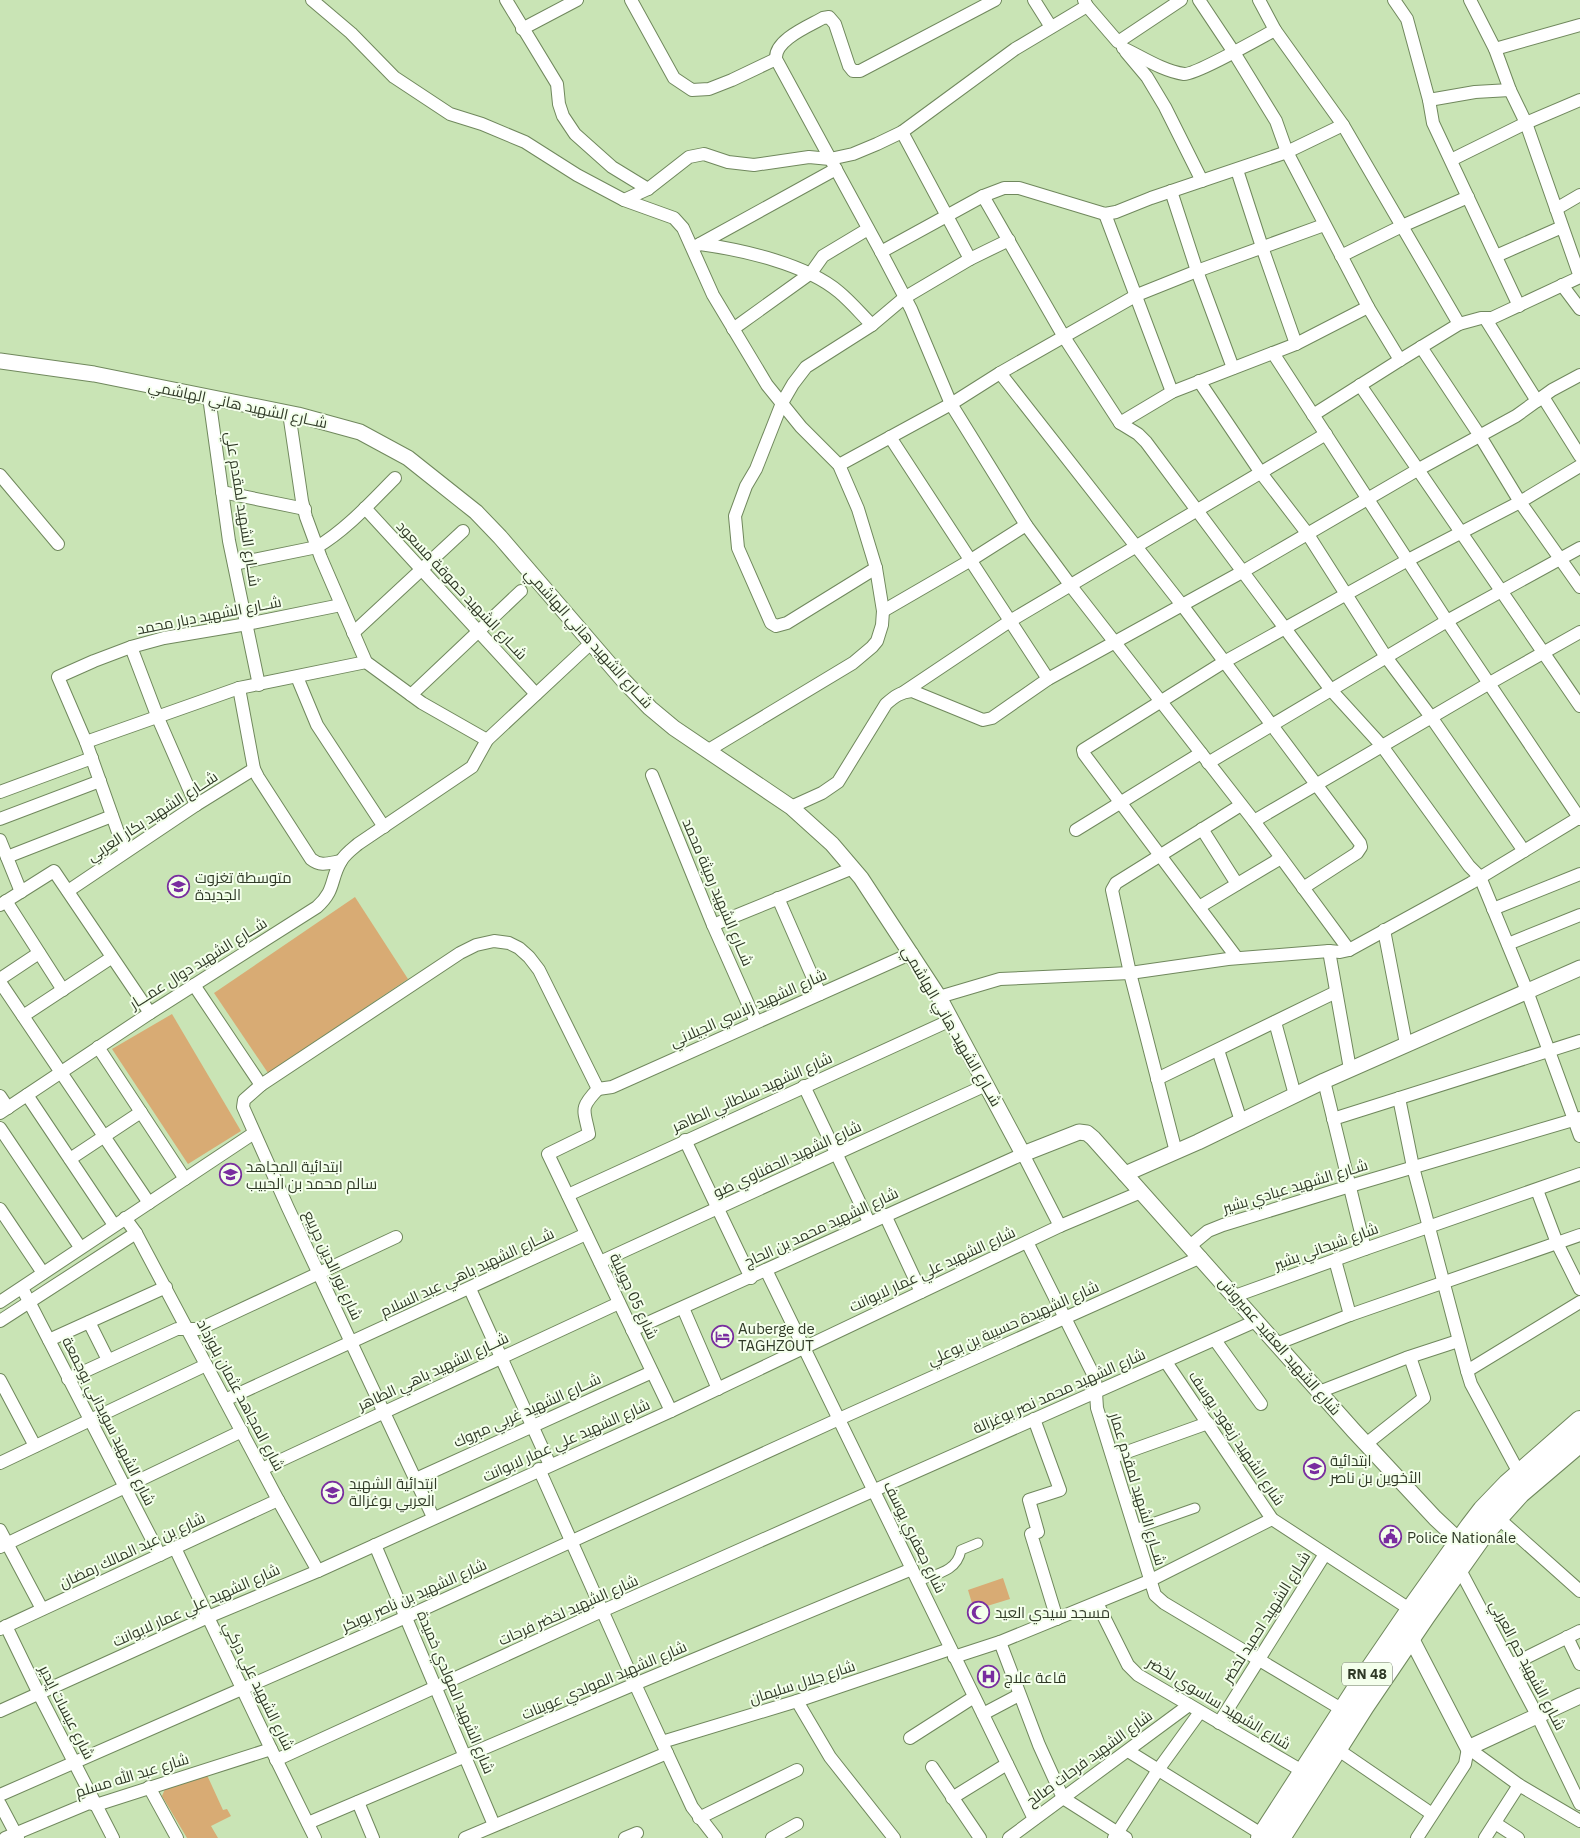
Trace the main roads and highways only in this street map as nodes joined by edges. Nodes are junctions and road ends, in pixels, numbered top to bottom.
1 (1580, 1422) edge
2 (1580, 1442) edge
3 (1471, 1538) junction
4 (1350, 1715) junction
5 (1268, 1837) edge

1 - 3 highway, RN 48
2 - 3 highway, RN 48
3 - 4 highway, RN 48
3 - 4 highway, RN 48
4 - 5 highway, RN 48
4 - 5 highway, RN 48

